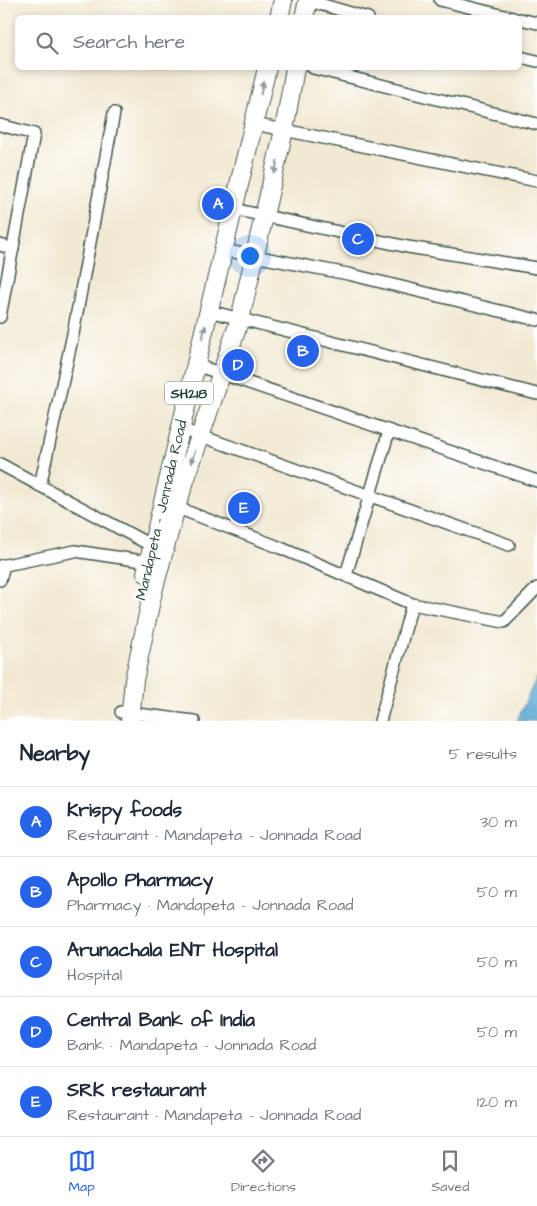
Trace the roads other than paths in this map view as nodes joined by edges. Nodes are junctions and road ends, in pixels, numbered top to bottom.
1 (283, 0) edge
2 (307, 0) edge
3 (440, 0) edge
4 (280, 15) edge
5 (304, 15) edge
6 (358, 15) edge
7 (501, 15) edge
8 (522, 19) edge
9 (537, 23) edge
10 (522, 57) edge
11 (537, 61) edge
12 (267, 70) edge
13 (295, 70) edge
14 (321, 70) edge
15 (114, 113) dead end
16 (254, 124) junction
17 (537, 124) edge
18 (0, 125) edge
19 (284, 130) junction
20 (537, 181) edge
21 (233, 209) junction
22 (265, 216) junction
23 (0, 245) edge
24 (13, 248) junction
25 (223, 250) junction
26 (254, 256) junction
27 (537, 268) edge
28 (209, 311) junction
29 (0, 318) edge
30 (240, 319) junction
31 (537, 320) edge
32 (196, 365) junction
33 (220, 374) junction
34 (537, 394) edge
35 (181, 429) junction
36 (389, 431) junction
37 (200, 436) junction
38 (0, 464) edge
39 (537, 481) edge
40 (40, 486) junction
41 (371, 496) junction
42 (170, 505) junction
43 (509, 545) dead end
44 (150, 554) junction
45 (2, 565) edge
46 (346, 575) junction
47 (0, 580) edge
48 (537, 588) edge
49 (412, 604) junction
50 (125, 717) edge
51 (194, 721) edge
52 (380, 721) edge

1 - 4 main road
2 - 5 main road
2 - 6 street
3 - 7 street
8 - 9 street
10 - 11 street
16 -> 12 main road, Mandapeta - Jonnada Road / SH218
13 - 19 main road, SH218
14 - 17 street
15 - 40 street
16 - 19 street
16 - 21 main road, Mandapeta - Jonnada Road / SH218
18 - 24 street
19 - 20 street
19 -> 22 main road, SH218
21 - 22 street
21 - 25 main road, Mandapeta - Jonnada Road / SH218
22 - 26 main road, SH218
22 - 27 street
23 - 24 street
24 - 29 street
25 - 26 street
25 - 28 main road, Mandapeta - Jonnada Road / SH218
26 - 30 main road, SH218
26 - 31 street
28 - 30 street
32 -> 28 main road, Mandapeta - Jonnada Road / SH218
30 - 33 main road, SH218
30 - 34 street
32 - 33 street
32 - 35 main road, Mandapeta - Jonnada Road / SH218
33 - 36 street
33 - 37 main road, SH218
35 - 37 street
35 - 42 main road, Mandapeta - Jonnada Road / SH218
36 - 39 street
36 - 41 street
37 - 41 street
37 -> 42 main road, SH218
38 - 40 street
40 - 44 street
41 - 43 street
41 - 46 street
42 - 44 main road, Mandapeta - Jonnada Road / SH218
42 - 46 street
42 - 50 main road, SH218
44 - 45 street
44 - 50 main road, Mandapeta - Jonnada Road / SH218
45 - 47 street
46 - 49 street
48 - 49 street
49 - 52 street
50 - 51 street

